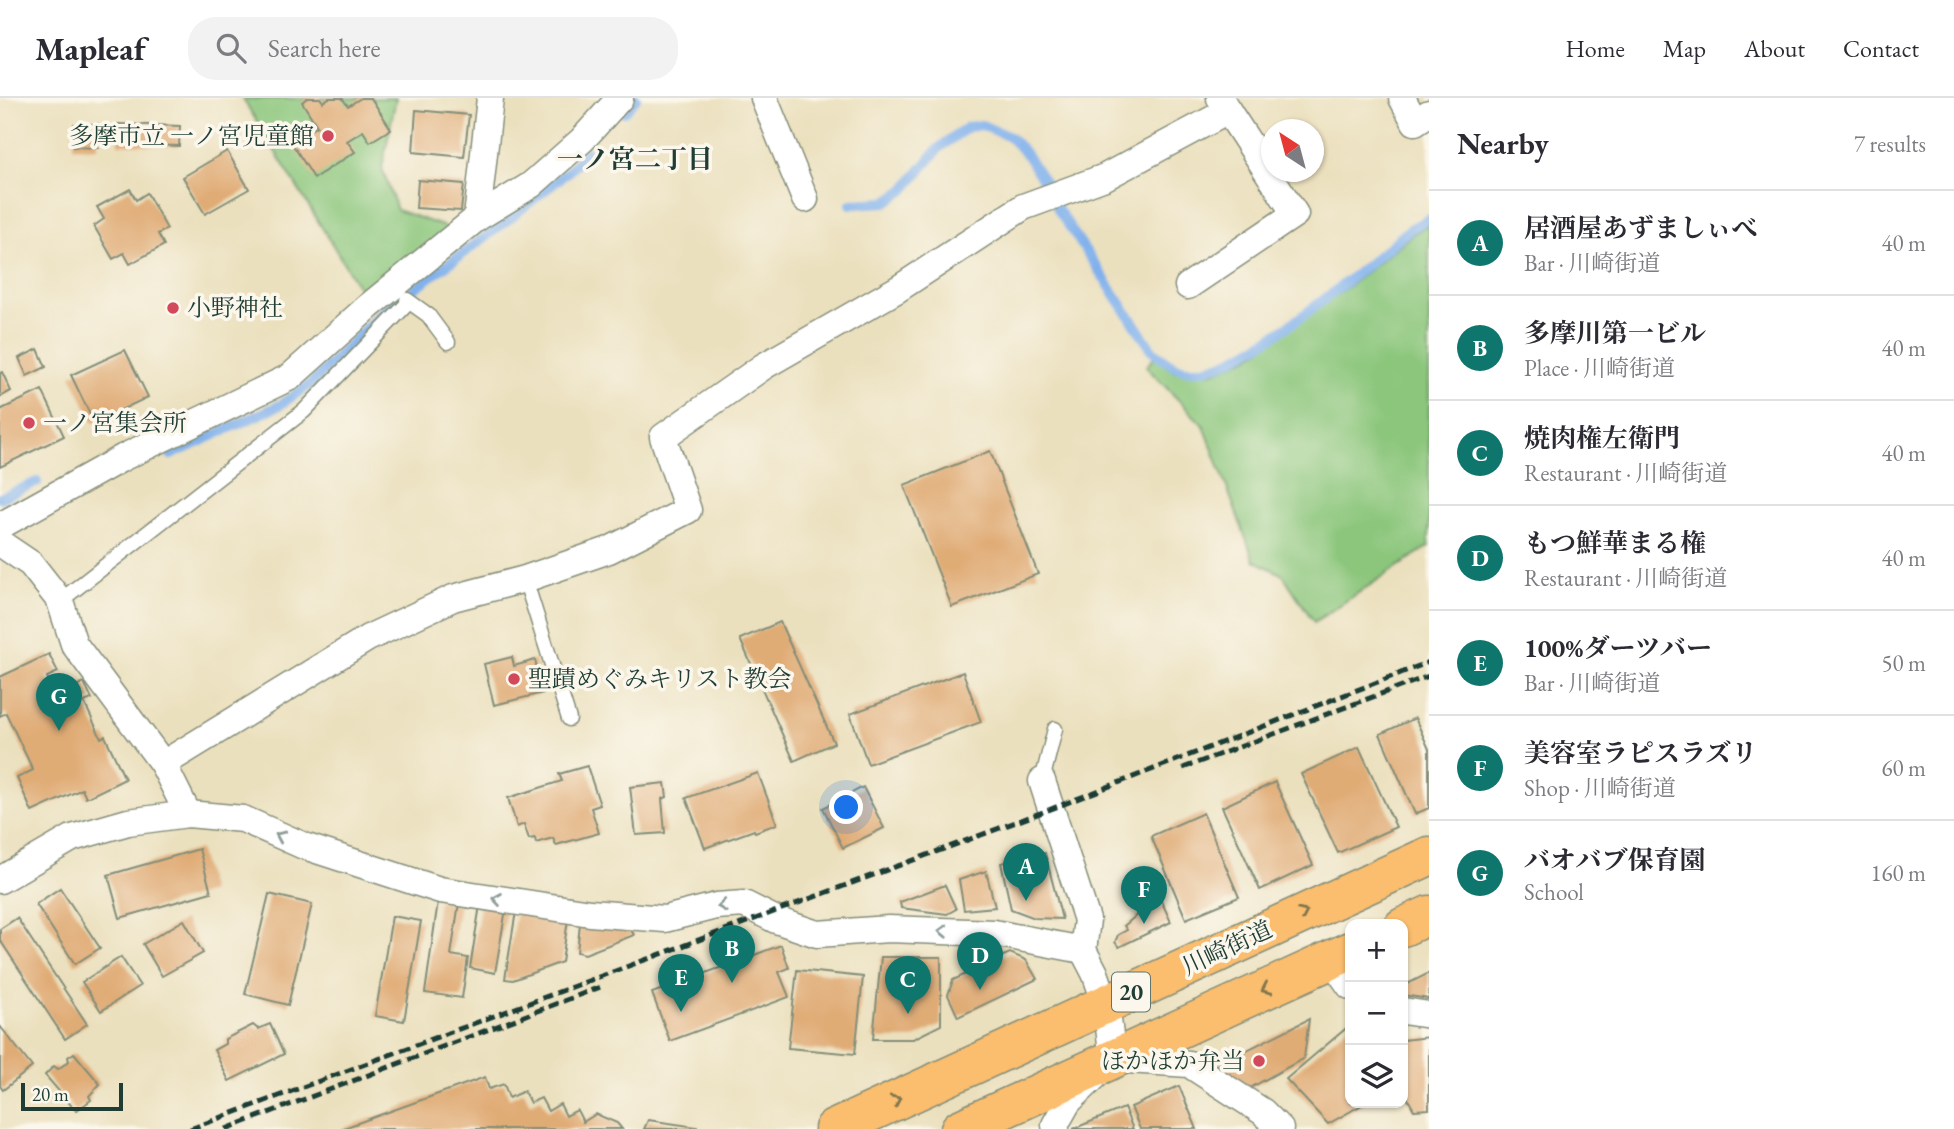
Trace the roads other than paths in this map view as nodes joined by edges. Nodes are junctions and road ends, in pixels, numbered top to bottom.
1 (490, 98) edge
2 (620, 98) edge
3 (764, 98) edge
4 (1402, 98) edge
5 (1224, 105) edge
6 (1429, 113) edge
7 (805, 199) dead end
8 (477, 218) junction
9 (1188, 286) dead end
10 (402, 293) junction
11 (448, 342) dead end
12 (0, 526) edge
13 (0, 543) edge
14 (525, 579) junction
15 (60, 601) junction
16 (569, 719) dead end
17 (1055, 729) dead end
18 (163, 764) junction
19 (1042, 781) joint
20 (188, 814) junction
21 (1429, 856) edge
22 (0, 880) edge
23 (1429, 915) edge
24 (1408, 925) edge
25 (1083, 950) junction
26 (1344, 965) edge
27 (1106, 1004) junction
28 (1408, 1012) edge
29 (1429, 1015) edge
30 (1113, 1059) junction
31 (834, 1129) edge
32 (960, 1129) edge
33 (1056, 1129) edge
34 (1280, 1129) edge

1 - 8 street
2 - 8 street
3 - 7 street
4 - 6 street
5 - 9 street
5 - 14 street
8 - 10 street
10 - 11 lane
10 - 12 street
10 - 15 lane
13 - 15 street
14 - 16 lane
14 - 18 street
15 - 18 street
17 - 19 lane
18 - 20 street
19 - 25 street
20 - 22 street
25 -> 20 street
27 -> 21 main road, 川崎街道 / 20
23 - 24 main road
25 - 27 street
26 -> 30 main road, 20
27 - 30 street
31 -> 27 main road, 川崎街道 / 20
28 - 29 street
30 - 32 main road, 20
30 - 33 street
30 - 34 street

